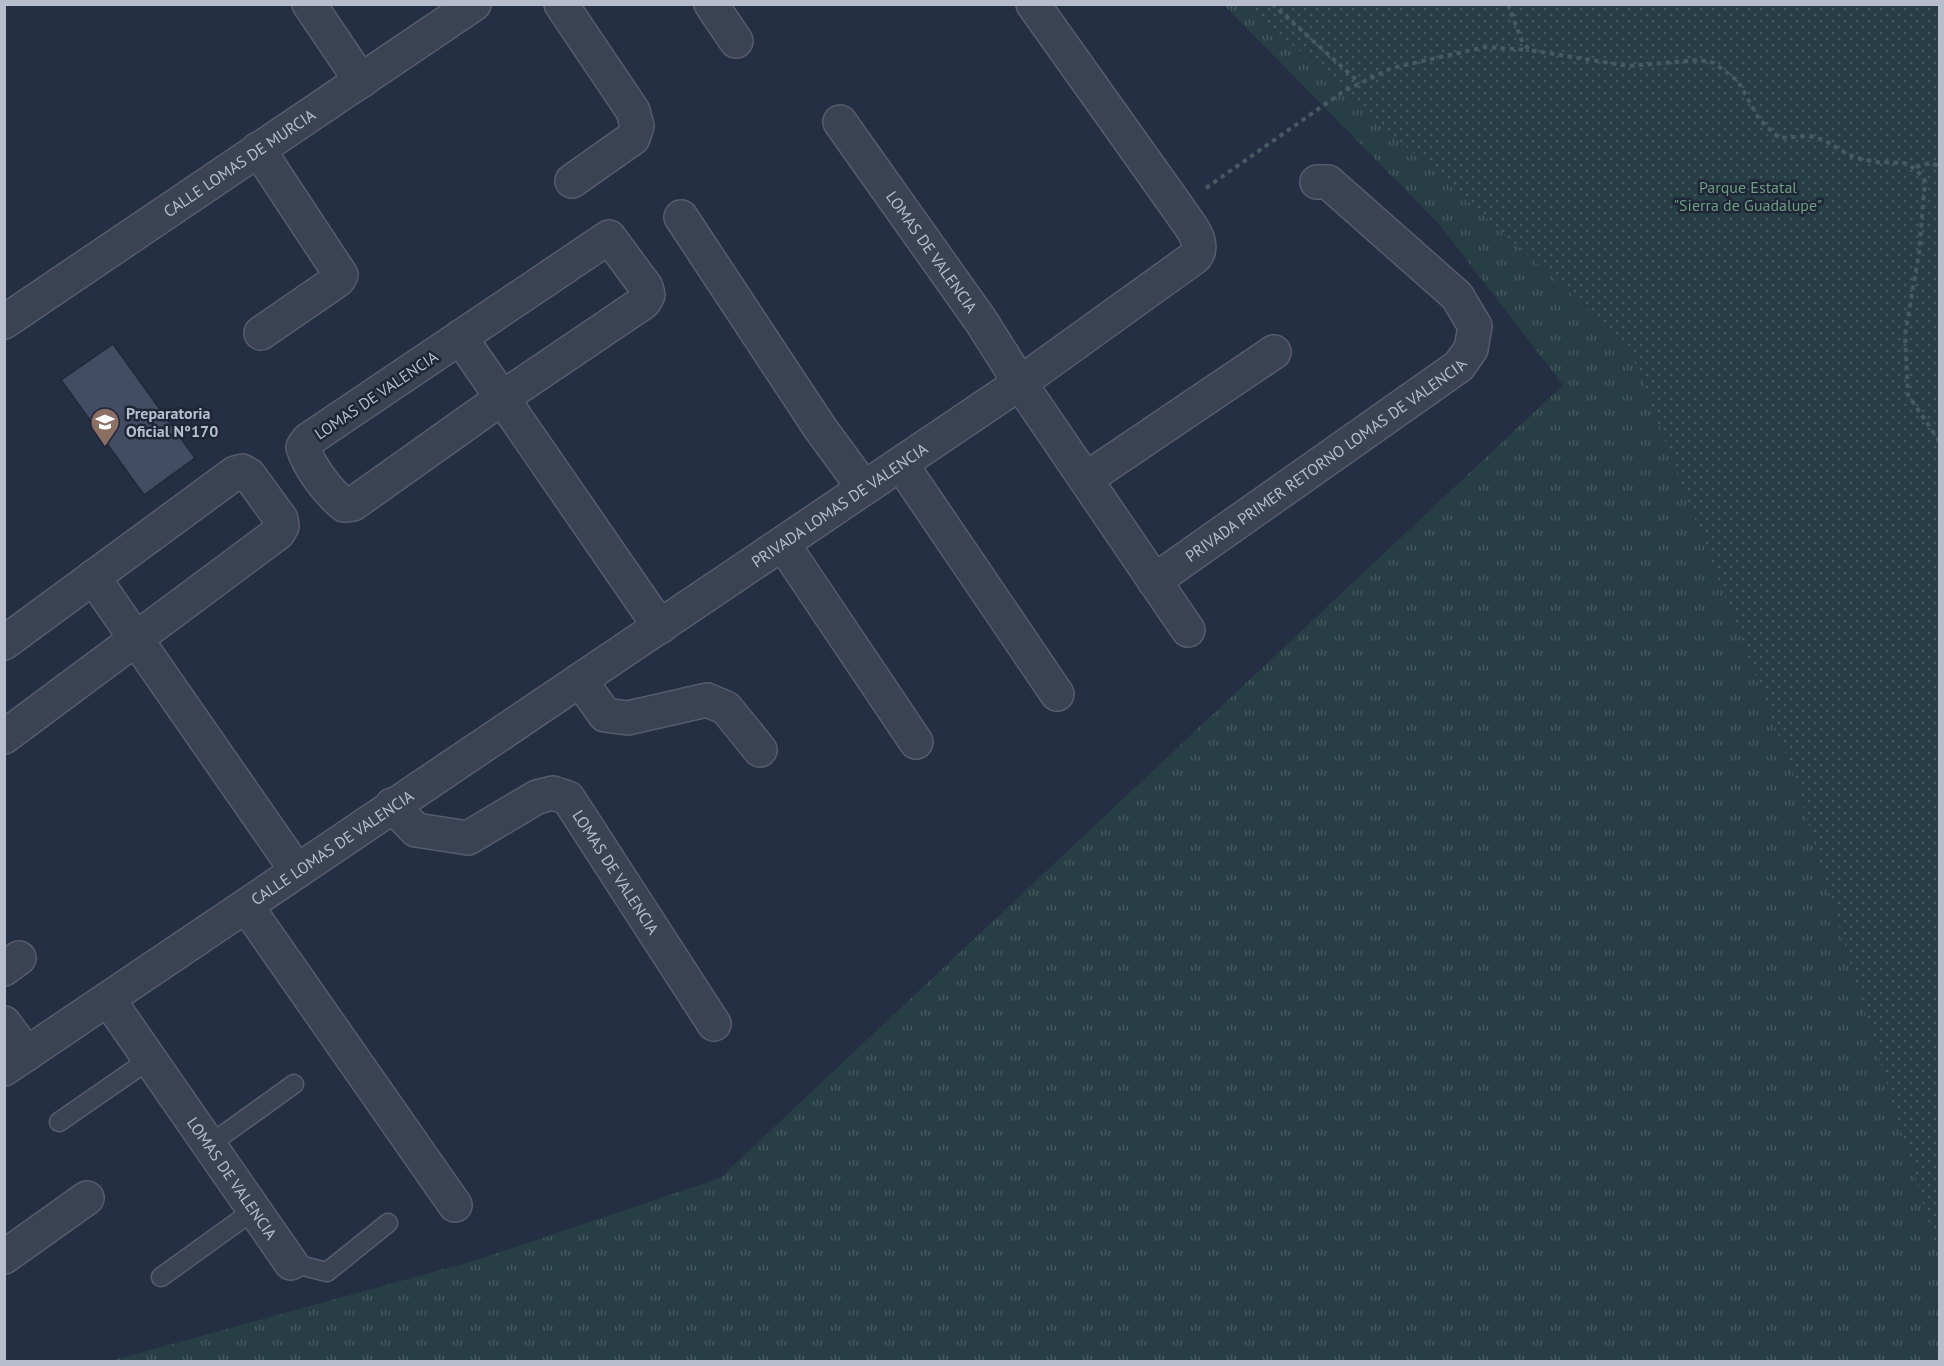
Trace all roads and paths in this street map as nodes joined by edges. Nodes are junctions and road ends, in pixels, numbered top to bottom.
1 (309, 4) edge
2 (474, 4) edge
3 (561, 4) edge
4 (711, 4) edge
5 (1033, 4) edge
6 (1272, 4) edge
7 (1508, 4) edge
8 (736, 41) dead end
9 (1529, 50) junction
10 (362, 81) junction
11 (1360, 83) junction
12 (840, 122) dead end
13 (258, 149) junction
14 (1940, 166) edge
15 (1916, 167) dead end
16 (572, 180) dead end
17 (1317, 182) dead end
18 (1178, 208) junction
19 (681, 217) dead end
20 (4, 322) edge
21 (261, 333) dead end
22 (460, 337) junction
23 (1274, 352) dead end
24 (1020, 383) junction
25 (502, 398) junction
26 (1940, 442) edge
27 (901, 464) junction
28 (1086, 479) junction
29 (864, 488) junction
30 (783, 544) junction
31 (93, 578) junction
32 (1154, 581) junction
33 (660, 627) junction
34 (1188, 630) dead end
35 (136, 639) junction
36 (4, 643) edge
37 (580, 680) junction
38 (1057, 694) dead end
39 (4, 737) edge
40 (916, 742) dead end
41 (760, 750) dead end
42 (392, 805) junction
43 (297, 871) junction
44 (247, 907) junction
45 (108, 999) junction
46 (4, 1023) edge
47 (714, 1024) dead end
48 (150, 1059) junction
49 (16, 1061) edge
50 (294, 1084) dead end
51 (59, 1122) dead end
52 (209, 1145) junction
53 (87, 1198) dead end
54 (454, 1205) dead end
55 (254, 1210) junction
56 (388, 1223) dead end
57 (4, 1257) edge
58 (291, 1263) joint
59 (161, 1276) dead end

1 - 10 street
2 - 10 street, CALLE LOMAS DE MURCIA
3 - 16 street
4 - 8 street
5 - 18 street
6 - 11 path
7 - 9 path
9 - 11 path
9 - 26 path
10 - 13 street, CALLE LOMAS DE MURCIA
11 - 18 path
12 - 24 street, LOMAS DE VALENCIA
13 - 20 street, CALLE LOMAS DE MURCIA
13 - 21 street
14 - 15 path
17 - 32 street, PRIVADA PRIMER RETORNO LOMAS DE VALENCIA
18 - 24 street, PRIVADA LOMAS DE VALENCIA
19 - 29 street
22 - 25 street
22 - 25 street, LOMAS DE VALENCIA
22 - 25 street, LOMAS DE VALENCIA
23 - 28 street
24 - 27 street, PRIVADA LOMAS DE VALENCIA
24 - 28 street
25 - 33 street
27 - 29 street, PRIVADA LOMAS DE VALENCIA
27 - 38 street
28 - 32 street
29 - 30 street, PRIVADA LOMAS DE VALENCIA
30 - 33 street, PRIVADA LOMAS DE VALENCIA
30 - 40 street
31 - 35 street
31 - 35 street
31 - 36 street
32 - 34 street
33 - 37 street, CALLE LOMAS DE VALENCIA
35 - 39 street
35 - 43 street
37 - 41 street
37 - 42 street, CALLE LOMAS DE VALENCIA
42 - 43 street, CALLE LOMAS DE VALENCIA
42 - 47 street, LOMAS DE VALENCIA
43 - 44 street, CALLE LOMAS DE VALENCIA
44 - 45 street, CALLE LOMAS DE VALENCIA
44 - 54 street
45 - 48 street, LOMAS DE VALENCIA
45 - 49 street, CALLE LOMAS DE VALENCIA
46 - 49 street
48 - 51 lane
48 - 52 street, LOMAS DE VALENCIA
50 - 52 lane
52 - 55 street, LOMAS DE VALENCIA
53 - 57 street
55 - 58 street, LOMAS DE VALENCIA
55 - 59 lane
56 - 58 lane, LOMAS DE VALENCIA

